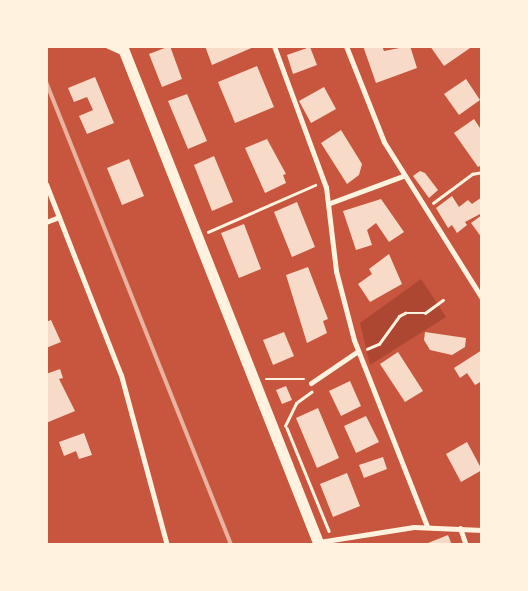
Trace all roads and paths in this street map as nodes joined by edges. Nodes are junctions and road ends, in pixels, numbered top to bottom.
1 (108, 46) edge
2 (274, 46) edge
3 (346, 46) edge
4 (124, 50) edge
5 (482, 172) edge
6 (404, 176) junction
7 (324, 182) junction
8 (46, 184) edge
9 (330, 203) junction
10 (424, 210) junction
11 (59, 216) junction
12 (46, 222) edge
13 (197, 236) junction
14 (482, 298) edge
15 (443, 300) dead end
16 (358, 351) junction
17 (254, 380) junction
18 (311, 383) junction
19 (276, 435) junction
20 (427, 526) junction
21 (460, 528) junction
22 (482, 530) edge
23 (319, 544) edge
24 (167, 545) edge
25 (466, 545) edge

1 - 4 street
2 - 7 street
3 - 6 street
4 - 13 main road
5 - 10 path
6 - 9 street
6 - 10 street
7 - 9 street
7 - 13 path
8 - 11 street
9 - 16 street
10 - 14 street
11 - 12 street
11 - 24 street
13 - 17 main road
15 - 16 path
16 - 18 street
16 - 20 street
17 - 18 path
17 - 19 main road
18 - 19 path
19 - 23 main road
20 - 21 street
20 - 23 street
21 - 22 street
21 - 25 street

